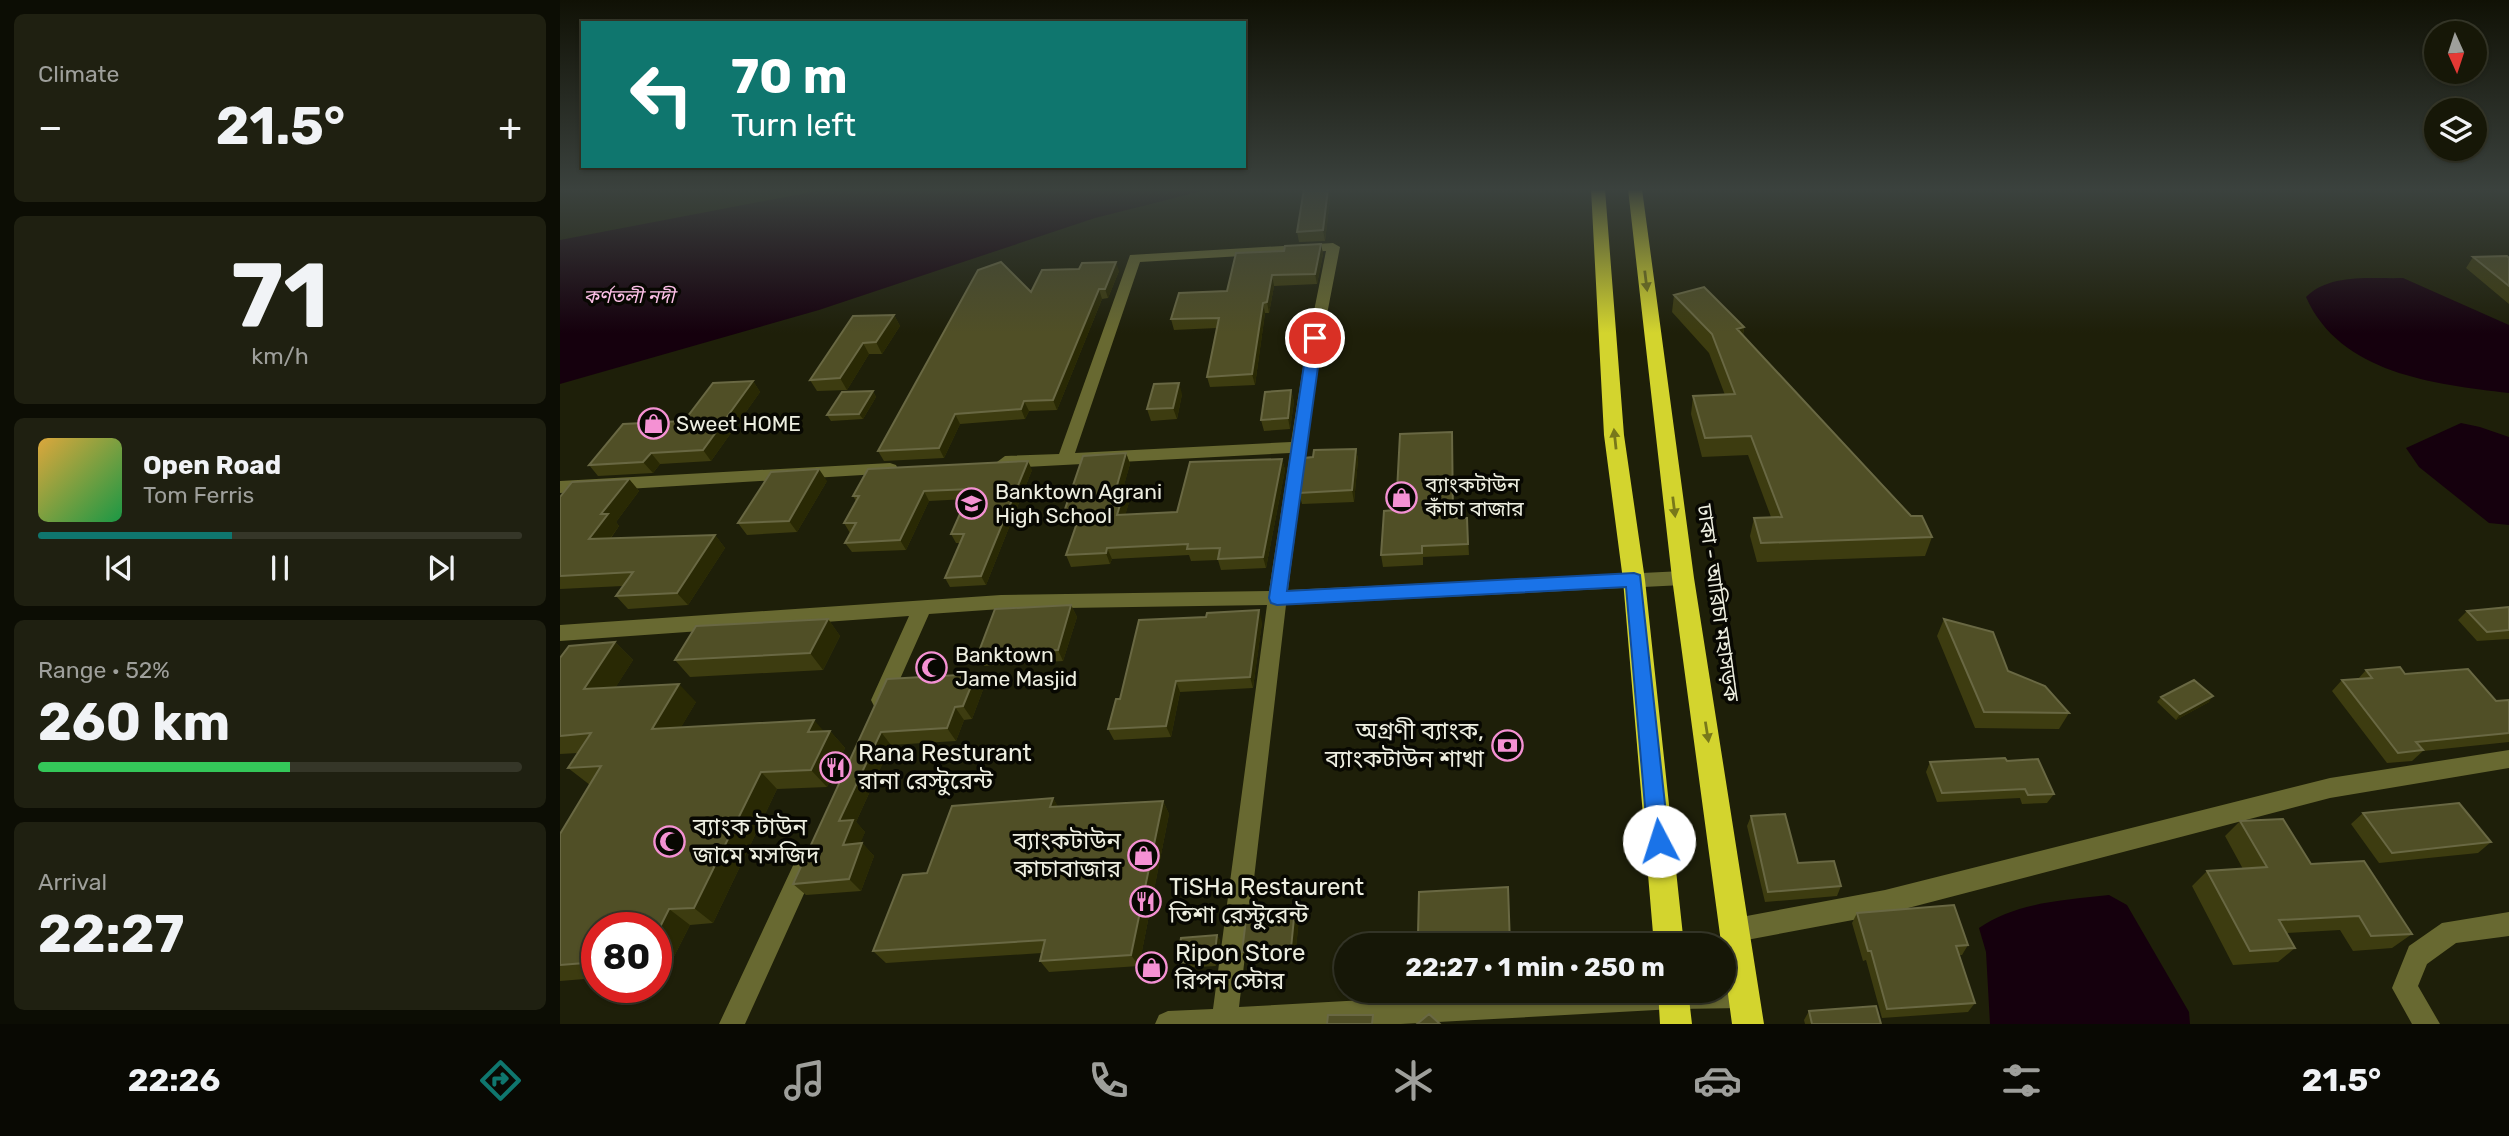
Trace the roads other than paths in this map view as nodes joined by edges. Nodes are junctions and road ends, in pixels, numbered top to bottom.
1 (1601, 237) edge
2 (1641, 237) edge
3 (1300, 447) junction
4 (1065, 459) junction
5 (983, 463) edge
6 (901, 468) edge
7 (560, 487) edge
8 (1683, 578) junction
9 (1634, 580) junction
10 (1277, 598) junction
11 (923, 607) junction
12 (568, 638) edge
13 (871, 721) edge
14 (2509, 759) edge
15 (813, 847) edge
16 (2509, 924) edge
17 (1736, 930) junction
18 (1668, 933) edge
19 (1744, 995) junction
20 (1736, 996) edge
21 (1674, 1003) edge
22 (1225, 1022) edge
23 (732, 1024) edge
24 (1168, 1024) edge
25 (1748, 1024) edge
26 (2427, 1024) edge

9 -> 1 highway
2 -> 8 highway, ঢাকা - আরিচা মহাসড়ক
3 - 4 street
3 - 4 street
3 - 10 street
4 - 5 street
6 - 7 street
8 - 9 street
8 -> 17 highway, ঢাকা - আরিচা মহাসড়ক
9 - 10 street
9 - 18 highway
10 - 11 street
10 - 22 street
11 - 12 street
11 - 13 street
14 - 17 street
15 - 23 street
16 - 26 street
17 - 19 highway, ঢাকা - আরিচা মহাসড়ক
19 - 20 street
19 - 25 highway, ঢাকা - আরিচা মহাসড়ক
21 - 22 street
22 - 24 street

